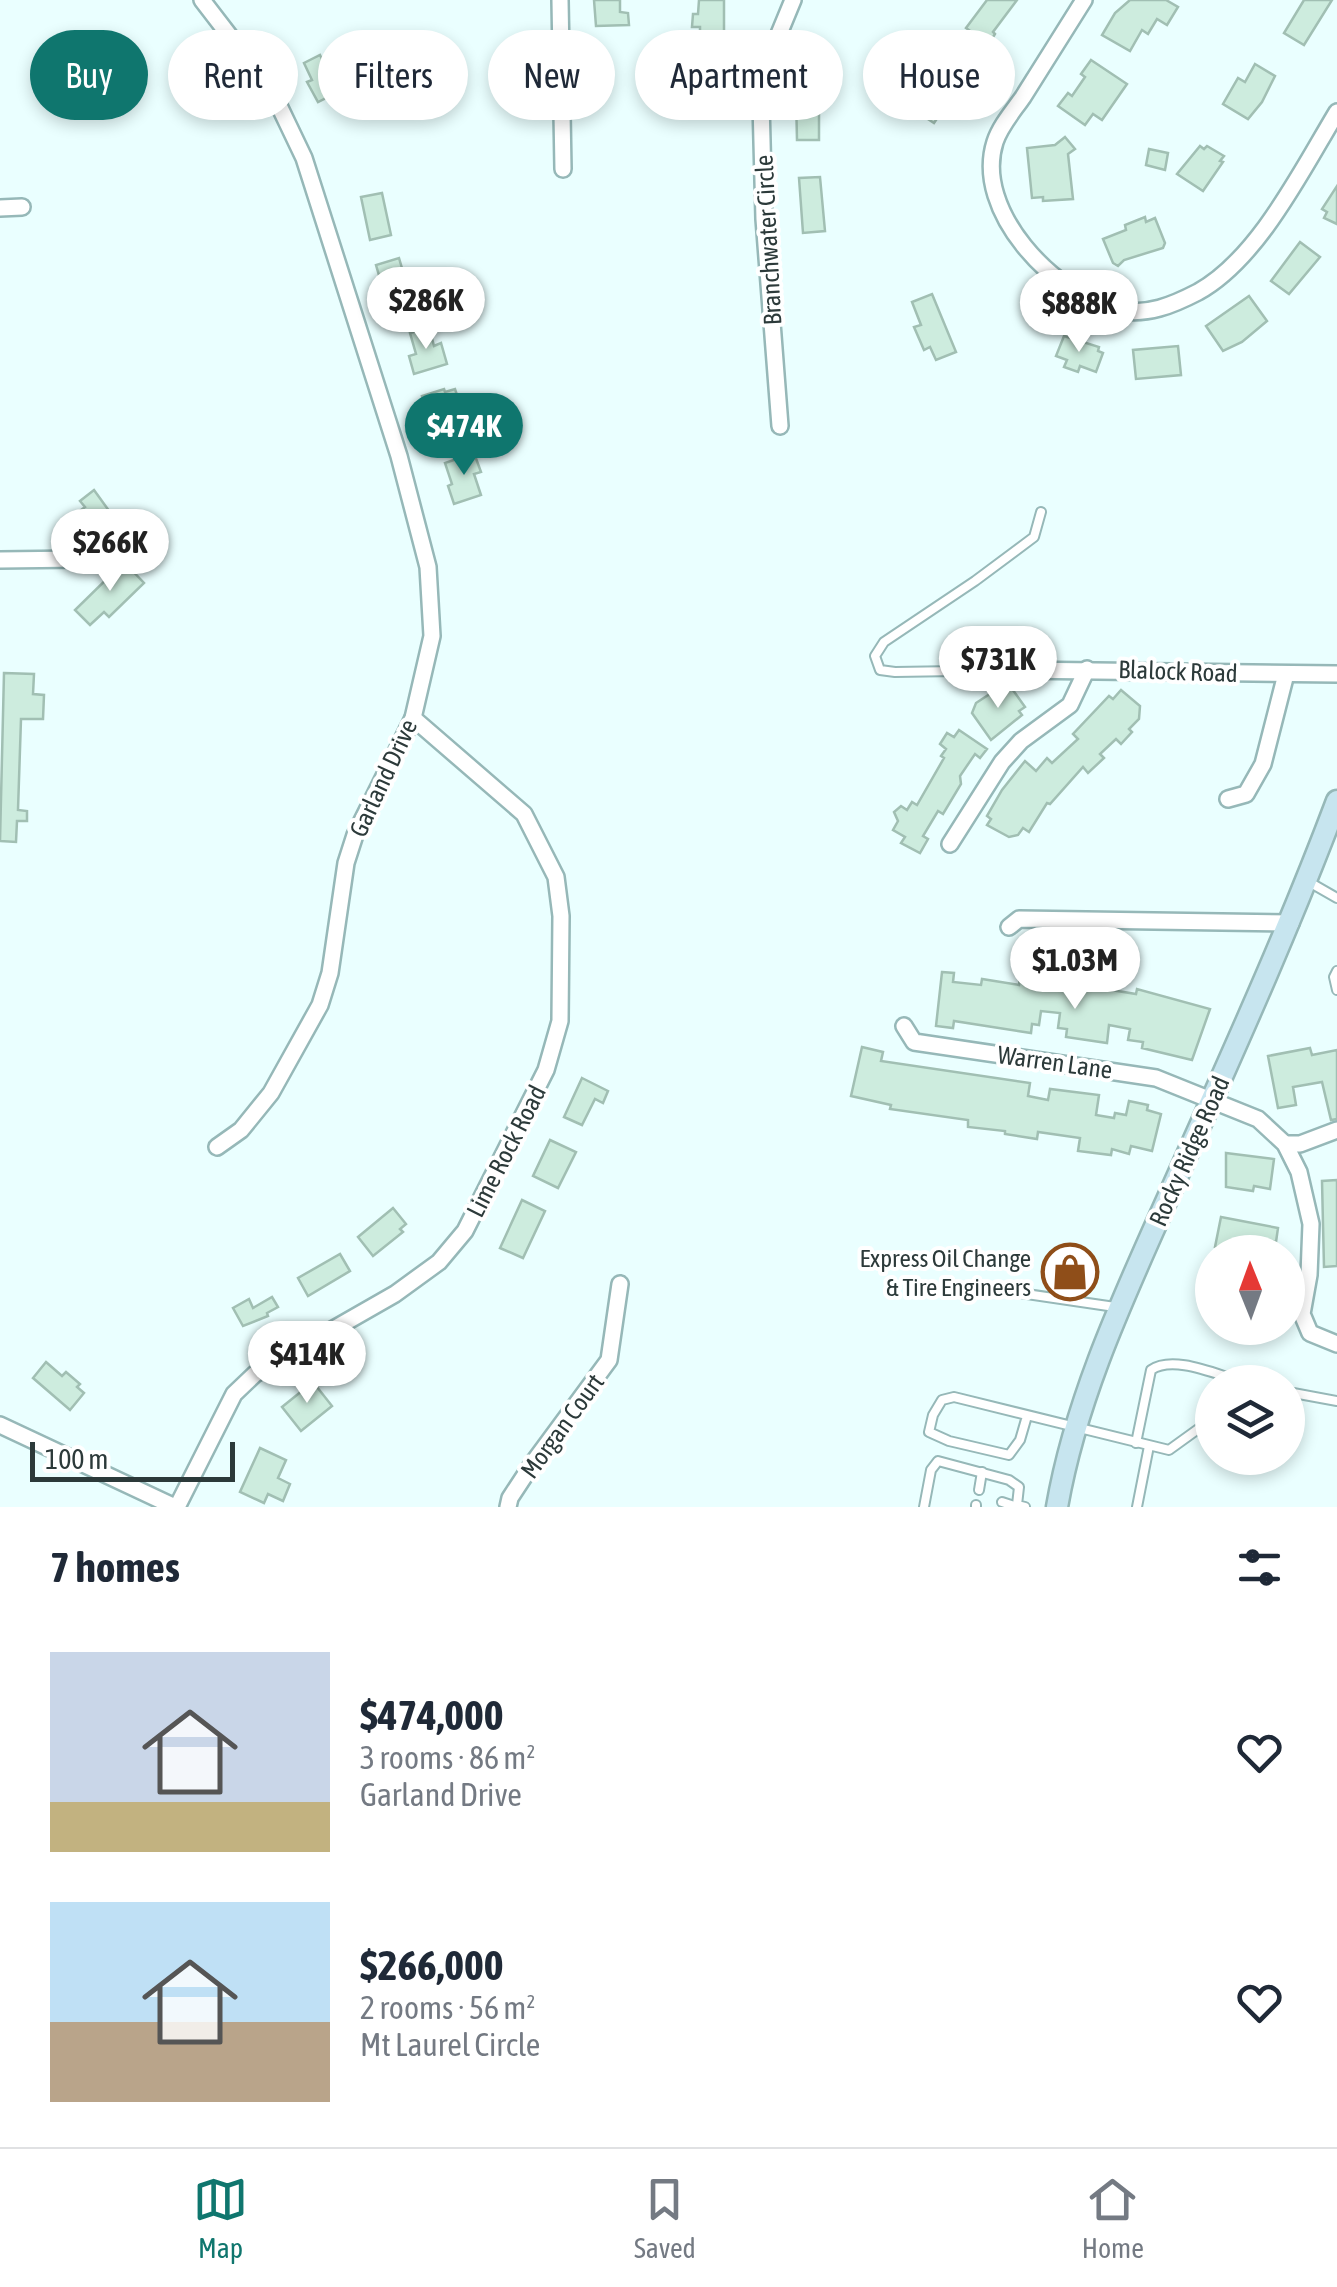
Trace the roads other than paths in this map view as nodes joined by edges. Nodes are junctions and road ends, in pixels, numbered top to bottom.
1 (202, 0) edge
2 (560, 0) edge
3 (794, 0) edge
4 (1084, 0) edge
5 (1337, 112) edge
6 (564, 169) dead end
7 (22, 207) dead end
8 (0, 208) edge
9 (780, 426) dead end
10 (1041, 512) dead end
11 (80, 559) dead end
12 (0, 560) edge
13 (1088, 669) junction
14 (1018, 670) joint
15 (1286, 674) junction
16 (1337, 674) edge
17 (413, 718) junction
18 (1228, 799) dead end
19 (1337, 801) edge
20 (950, 844) dead end
21 (1305, 880) junction
22 (1337, 898) edge
23 (1291, 923) junction
24 (1008, 927) dead end
25 (1337, 971) edge
26 (1337, 990) edge
27 (904, 1026) dead end
28 (1211, 1102) junction
29 (1337, 1130) edge
30 (1286, 1144) junction
31 (216, 1147) dead end
32 (620, 1284) dead end
33 (986, 1288) dead end
34 (1120, 1307) junction
35 (1337, 1344) edge
36 (1195, 1369) edge
37 (1305, 1395) edge
38 (1337, 1401) edge
39 (1027, 1416) junction
40 (0, 1425) edge
41 (1076, 1429) junction
42 (1195, 1431) edge
43 (1136, 1442) junction
44 (1149, 1446) junction
45 (982, 1472) junction
46 (978, 1490) dead end
47 (1002, 1502) dead end
48 (1020, 1506) edge
49 (176, 1507) edge
50 (508, 1507) edge
51 (924, 1507) edge
52 (1057, 1507) edge
53 (1137, 1507) edge

1 - 17 street, Garland Drive
2 - 6 street
3 - 9 street, Branchwater Circle
4 - 5 street
7 - 8 street
10 - 14 lane
11 - 12 street
13 - 14 street, Blalock Road
13 - 15 street, Blalock Road
13 - 20 street
15 - 16 street, Blalock Road
15 - 18 street
17 - 31 street, Garland Drive
17 - 49 street, Lime Rock Road
19 - 21 main road, Rocky Ridge Road
21 - 22 lane
21 - 23 main road, Rocky Ridge Road
23 - 24 street
23 - 28 main road, Rocky Ridge Road
25 - 26 lane
27 - 28 street, Warren Lane
28 - 30 street, Warren Lane
28 - 34 main road, Rocky Ridge Road
29 - 30 street
30 - 35 street
32 - 50 street, Morgan Court
33 - 34 lane
34 - 41 main road, Rocky Ridge Road
36 - 43 lane
37 - 38 lane
39 - 39 lane
39 - 41 lane
40 - 49 street
41 - 43 lane
41 - 52 main road, Rocky Ridge Road
42 - 44 lane
43 - 44 lane
44 - 53 lane
45 - 46 lane
45 - 48 lane
45 - 51 lane
47 - 48 lane

